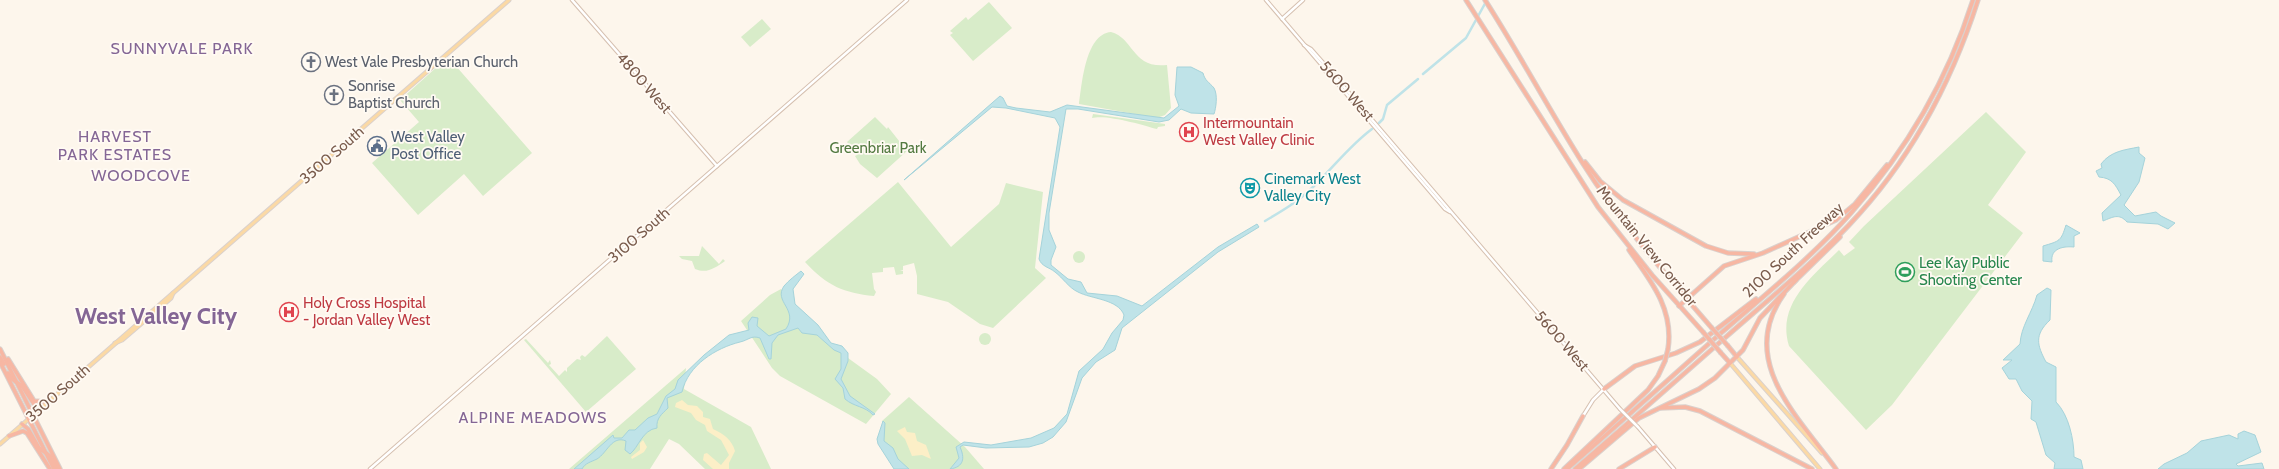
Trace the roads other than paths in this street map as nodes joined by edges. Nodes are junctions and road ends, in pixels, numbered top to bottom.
1 (509, 0) edge
2 (572, 0) edge
3 (907, 0) edge
4 (1266, 0) edge
5 (1303, 0) edge
6 (1466, 0) edge
7 (1485, 0) edge
8 (1973, 0) edge
9 (1978, 0) edge
10 (1282, 19) junction
11 (1304, 45) junction
12 (1324, 67) junction
13 (1568, 138) junction
14 (1901, 150) junction
15 (717, 166) junction
16 (1598, 207) junction
17 (1450, 212) junction
18 (1848, 226) junction
19 (1762, 253) junction
20 (1796, 280) junction
21 (1780, 282) junction
22 (1686, 298) junction
23 (1679, 306) junction
24 (0, 345) edge
25 (0, 349) edge
26 (1737, 356) junction
27 (0, 357) edge
28 (0, 362) edge
29 (1730, 363) junction
30 (17, 382) junction
31 (1604, 390) junction
32 (48, 402) junction
33 (38, 410) junction
34 (1654, 410) junction
35 (33, 414) junction
36 (1583, 416) joint
37 (28, 418) junction
38 (22, 424) junction
39 (9, 436) junction
40 (0, 444) edge
41 (1655, 448) junction
42 (45, 452) junction
43 (50, 469) edge
44 (54, 469) edge
45 (57, 469) edge
46 (60, 469) edge
47 (370, 469) edge
48 (1550, 469) edge
49 (1564, 469) edge
50 (1567, 469) edge
51 (1575, 469) edge
52 (1579, 469) edge
53 (1619, 469) edge
54 (1674, 469) edge
55 (1812, 469) edge
56 (1820, 469) edge
57 (1836, 469) edge

1 - 32 main road, 3500 South
2 - 15 main road, 4800 West
3 - 15 main road, 3100 South
4 - 10 main road, 5600 West
5 - 10 main road
6 - 16 highway, Mountain View Corridor
7 - 13 highway, Mountain View Corridor
8 - 14 highway, 2100 South Freeway
9 - 18 highway, 2100 South Freeway
10 - 11 main road, 5600 West
11 - 12 main road, 5600 West
11 - 12 main road, 5600 West
12 - 17 main road, 5600 West
12 - 17 main road, 5600 West
13 - 19 highway
13 - 22 highway, Mountain View Corridor
14 - 19 highway
14 - 21 highway, 2100 South Freeway
15 - 47 main road, 3100 South
16 - 23 highway, Mountain View Corridor
16 - 49 highway, bridge
17 - 31 main road, 5600 West
18 - 20 highway
18 - 51 highway, 2100 South Freeway
19 - 22 highway
20 - 26 highway
20 - 57 highway
21 - 31 highway
21 - 50 highway, 2100 South Freeway
22 - 23 highway
22 - 26 highway, Mountain View Corridor, bridge
23 - 29 highway, Mountain View Corridor, bridge
24 - 32 highway
25 - 30 highway
26 - 29 highway
26 - 57 main road, Mountain View Corridor
27 - 30 highway
28 - 37 highway
29 - 34 highway
29 - 56 main road, Mountain View Corridor
30 - 33 highway
30 - 35 highway
31 - 36 main road
31 - 41 main road, 5600 West, bridge
32 - 33 main road, 3500 South
33 - 35 main road, 3500 South
34 - 52 highway
34 - 55 highway
35 - 37 main road, 3500 South
35 - 46 highway
36 - 48 highway
37 - 38 main road, 3500 South
37 - 42 highway
38 - 39 main road, 3500 South
38 - 42 highway
39 - 40 main road, 3500 South
39 - 43 highway
41 - 53 highway
41 - 54 main road, 5600 West
42 - 44 highway
42 - 45 highway

